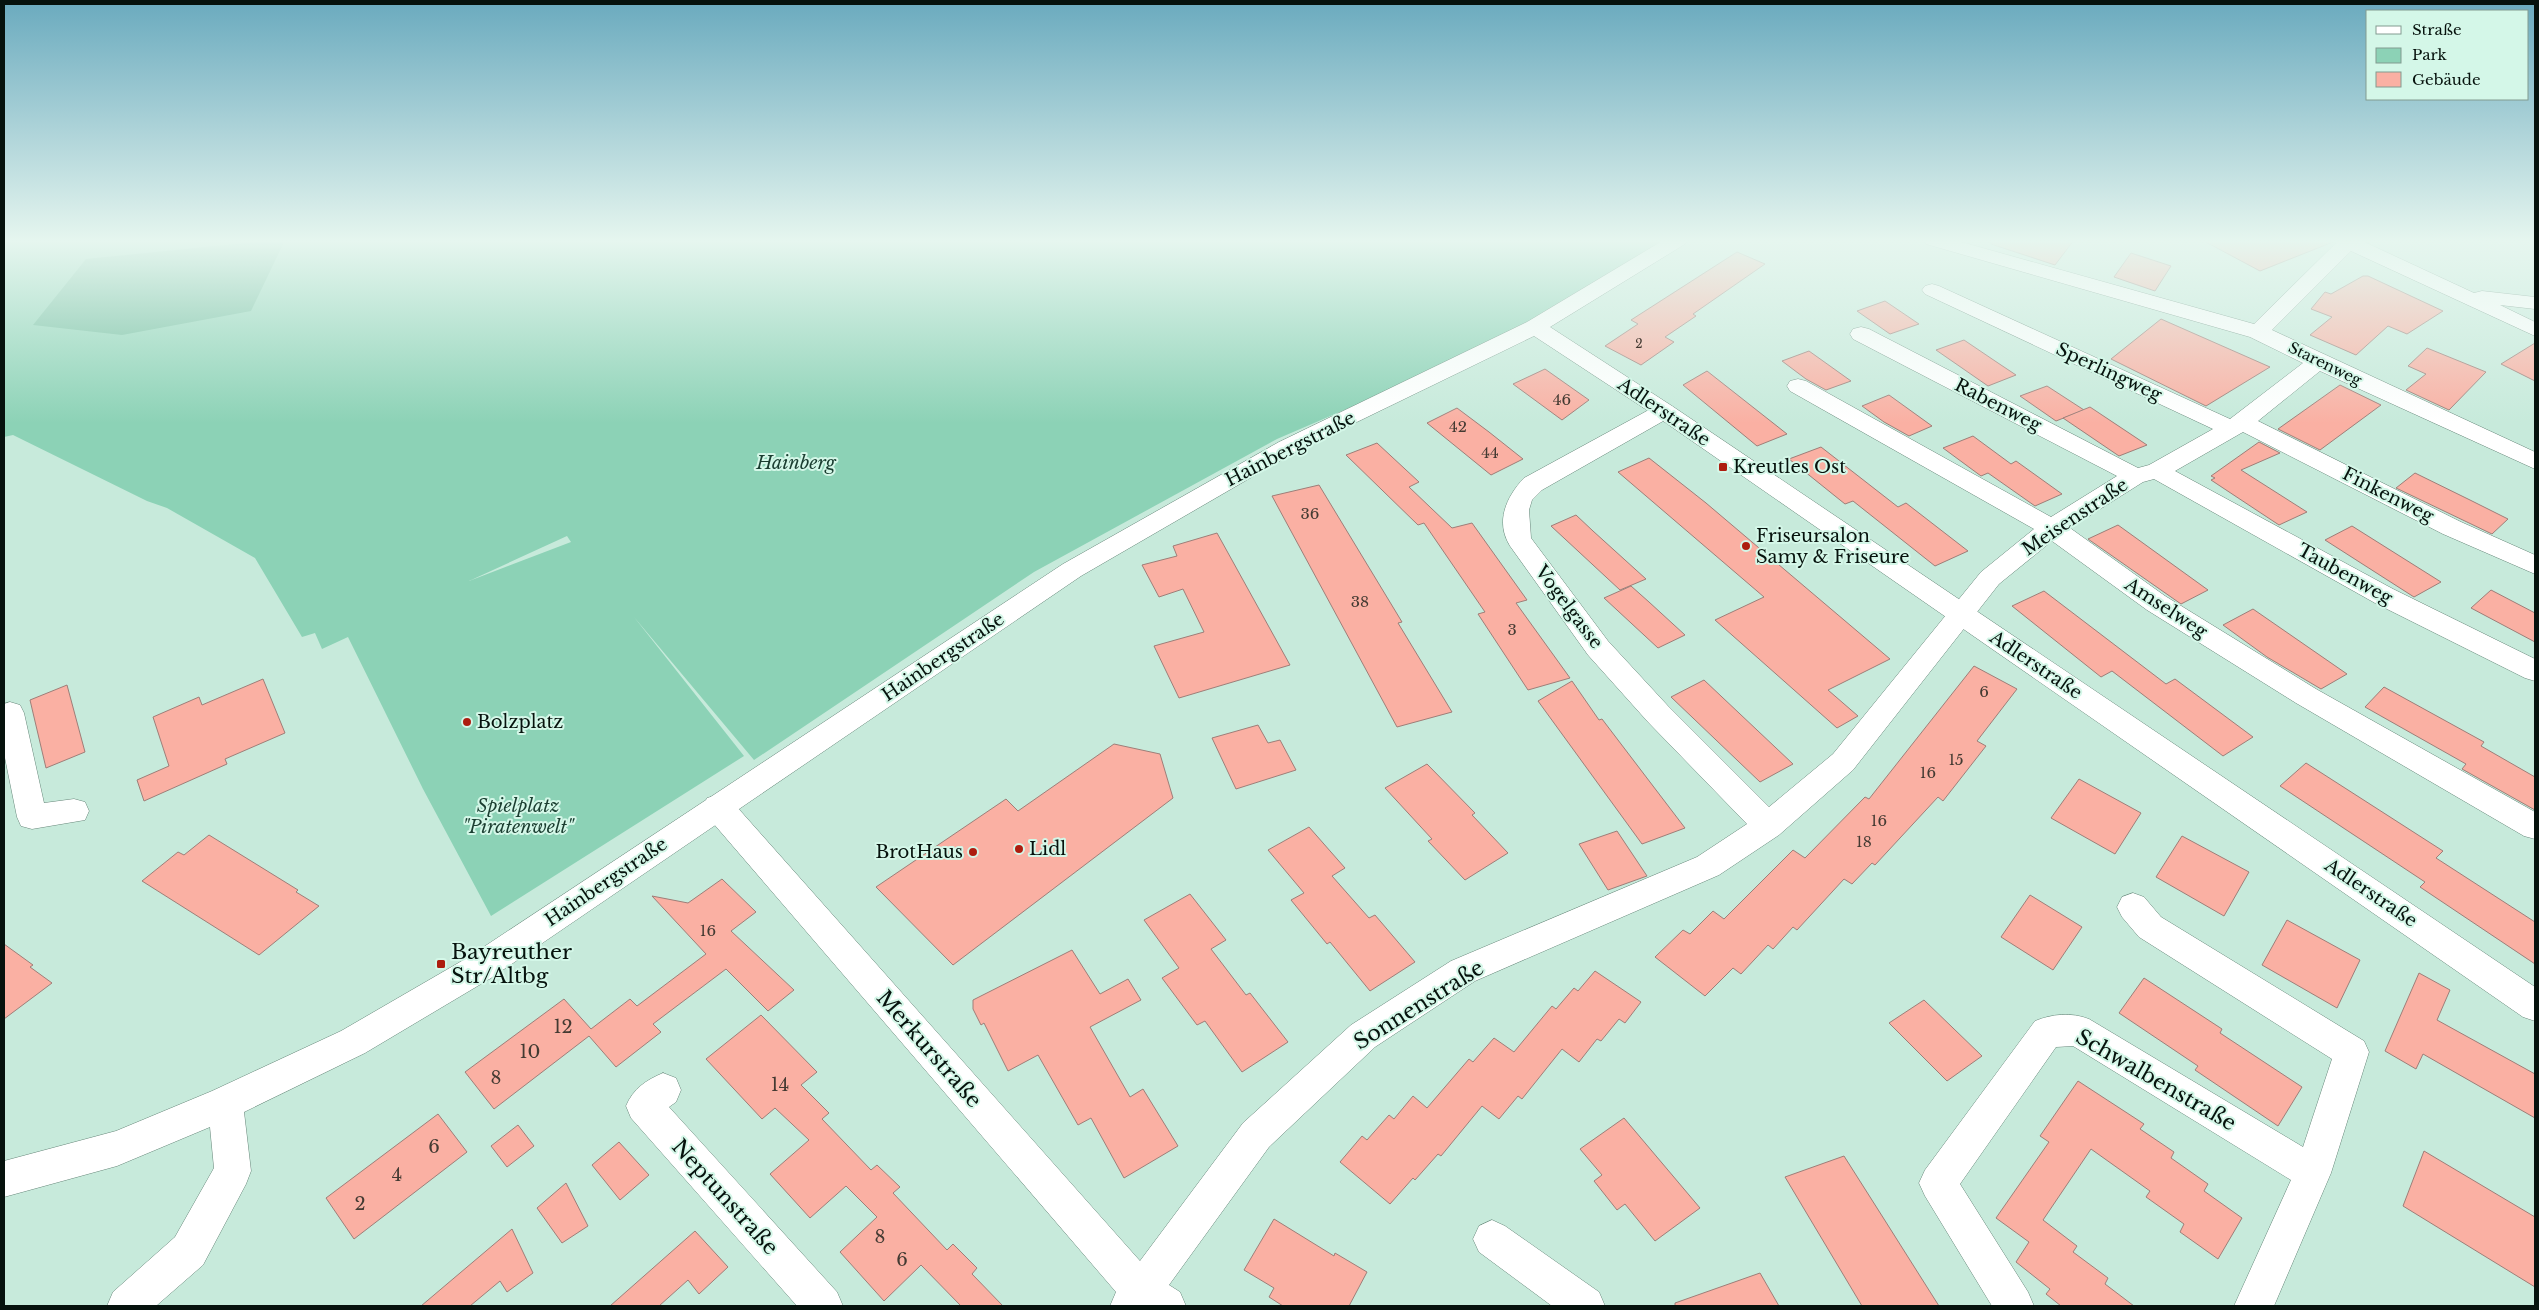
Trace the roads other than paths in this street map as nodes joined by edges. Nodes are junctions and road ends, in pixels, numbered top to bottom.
1 (1578, 301) edge
2 (1957, 301) edge
3 (2149, 301) edge
4 (2288, 301) edge
5 (2473, 301) edge
6 (2516, 301) edge
7 (2535, 303) edge
8 (1535, 327) junction
9 (2535, 330) edge
10 (2258, 332) junction
11 (1861, 334) dead end
12 (2318, 362) junction
13 (1798, 386) dead end
14 (1664, 411) junction
15 (2237, 426) junction
16 (2535, 461) edge
17 (2146, 474) junction
18 (2052, 528) junction
19 (2535, 566) edge
20 (1960, 613) junction
21 (2535, 671) edge
22 (4, 715) edge
23 (718, 808) junction
24 (74, 811) dead end
25 (1768, 826) junction
26 (2535, 827) edge
27 (2133, 907) dead end
28 (2535, 1006) edge
29 (663, 1090) dead end
30 (225, 1103) junction
31 (2313, 1173) junction
32 (4, 1179) edge
33 (1492, 1239) dead end
34 (1145, 1301) edge
35 (127, 1306) edge
36 (823, 1306) edge
37 (1585, 1306) edge
38 (2014, 1306) edge
39 (2254, 1306) edge

1 - 8 street, Hainbergstraße
2 - 15 street, Sperlingweg
3 - 10 street, Starenweg
4 - 10 street
5 - 9 street
6 - 7 street
8 - 14 street, Adlerstraße
8 - 23 street, Hainbergstraße
10 - 12 street, Starenweg
11 - 17 street, Rabenweg
12 - 15 street, Meisenstraße
12 - 16 street, Starenweg
13 - 18 street, Amselweg
14 - 20 street, Adlerstraße
14 - 25 street, Vogelgasse
15 - 17 street, Meisenstraße
15 - 19 street, Finkenweg
17 - 18 street, Meisenstraße
17 - 21 street, Taubenweg
18 - 20 street, Meisenstraße
18 - 26 street, Amselweg
20 - 25 street, Meisenstraße
20 - 28 street, Adlerstraße
22 - 24 street
23 - 30 street, Hainbergstraße
23 - 34 street, Merkurstraße
25 - 34 street, Sonnenstraße
27 - 31 street
29 - 36 street, Neptunstraße
30 - 32 street, Hainbergstraße
30 - 35 street
31 - 38 street, Schwalbenstraße
31 - 39 street
33 - 37 street

